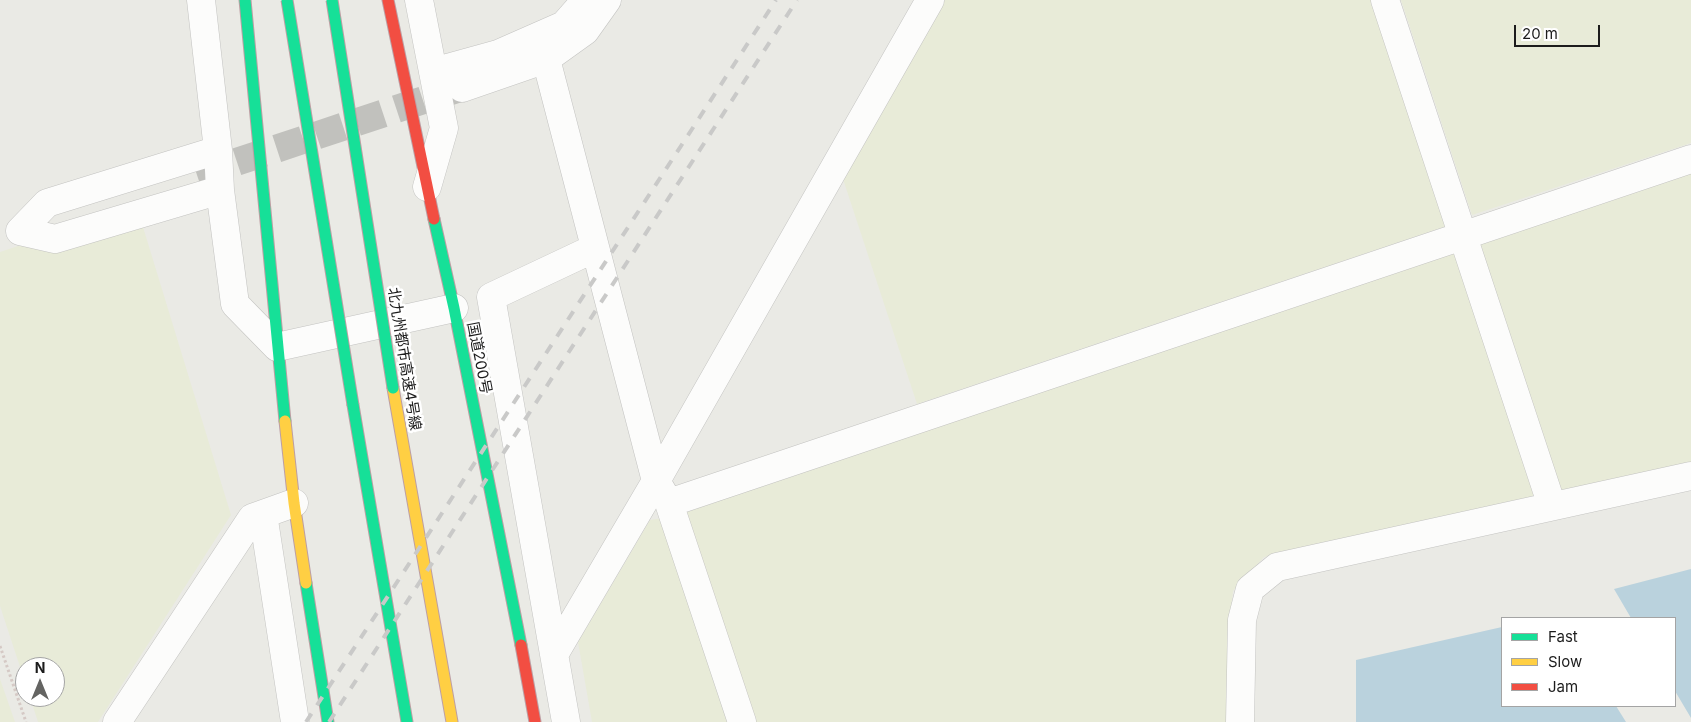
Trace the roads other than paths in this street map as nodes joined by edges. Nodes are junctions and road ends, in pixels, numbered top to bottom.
1 (201, 0) edge
2 (245, 0) edge
3 (287, 0) edge
4 (332, 0) edge
5 (388, 0) edge
6 (419, 0) edge
7 (586, 0) edge
8 (606, 0) edge
9 (930, 0) edge
10 (1385, 0) edge
11 (546, 59) junction
12 (433, 72) junction
13 (462, 88) tunnel mouth
14 (218, 150) junction
15 (1691, 159) edge
16 (197, 174) tunnel mouth
17 (427, 187) junction
18 (220, 190) junction
19 (10, 234) edge
20 (1462, 235) junction
21 (595, 248) junction
22 (454, 308) junction
23 (276, 347) junction
24 (1691, 476) edge
25 (662, 492) junction
26 (294, 503) junction
27 (1552, 506) junction
28 (263, 514) junction
29 (555, 653) junction
30 (125, 720) edge
31 (295, 722) edge
32 (328, 722) edge
33 (406, 722) edge
34 (452, 722) edge
35 (534, 722) edge
36 (566, 722) edge
37 (742, 722) edge
38 (1240, 722) edge

1 - 14 street
2 - 23 highway
3 - 33 highway, bridge
4 - 34 highway, 北九州都市高速4号線, bridge
5 - 17 highway, 国道200号
6 - 12 street
7 - 12 street
8 - 11 street
9 - 25 street
10 - 20 street
11 - 13 street
11 - 21 street
12 - 17 street
14 - 18 street
14 - 19 street
15 - 20 street
16 - 19 street
17 - 22 highway, 国道200号
18 - 19 street
18 - 23 street
20 - 25 street
20 - 27 street
21 - 25 street
21 - 29 street
22 - 23 street
22 - 35 highway, 国道200号
23 - 26 highway
24 - 27 street
25 - 29 street
25 - 37 street
26 - 28 street
26 - 32 highway
27 - 38 street
28 - 30 street
28 - 31 street
29 - 36 street

